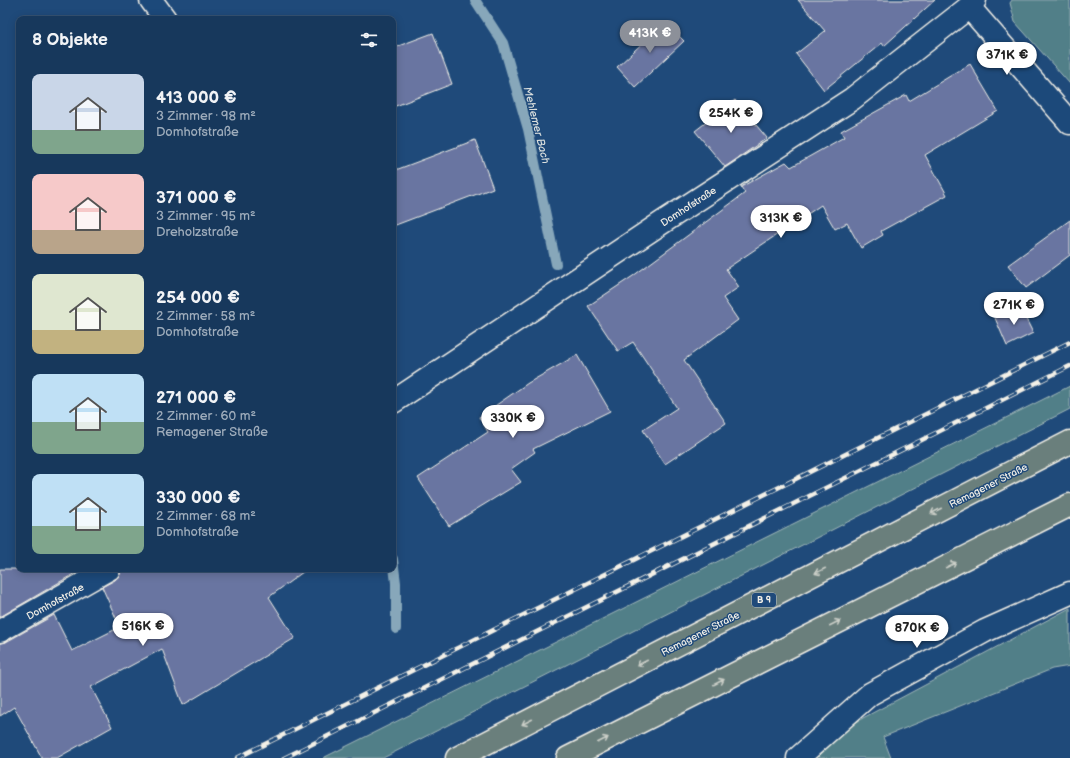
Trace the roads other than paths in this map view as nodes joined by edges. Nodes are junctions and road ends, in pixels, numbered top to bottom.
1 (151, 0) edge
2 (972, 4) edge
3 (164, 16) edge
4 (1070, 123) edge
5 (396, 400) edge
6 (1070, 442) edge
7 (1070, 504) edge
8 (104, 572) edge
9 (1070, 593) edge
10 (0, 631) edge
11 (457, 758) edge
12 (568, 758) edge
13 (798, 758) edge

1 - 3 street
2 - 4 street
2 - 5 street, Domhofstraße
6 -> 11 main road, Remagener Straße / B 9
12 -> 7 main road
8 - 10 street, Domhofstraße
9 - 13 street

